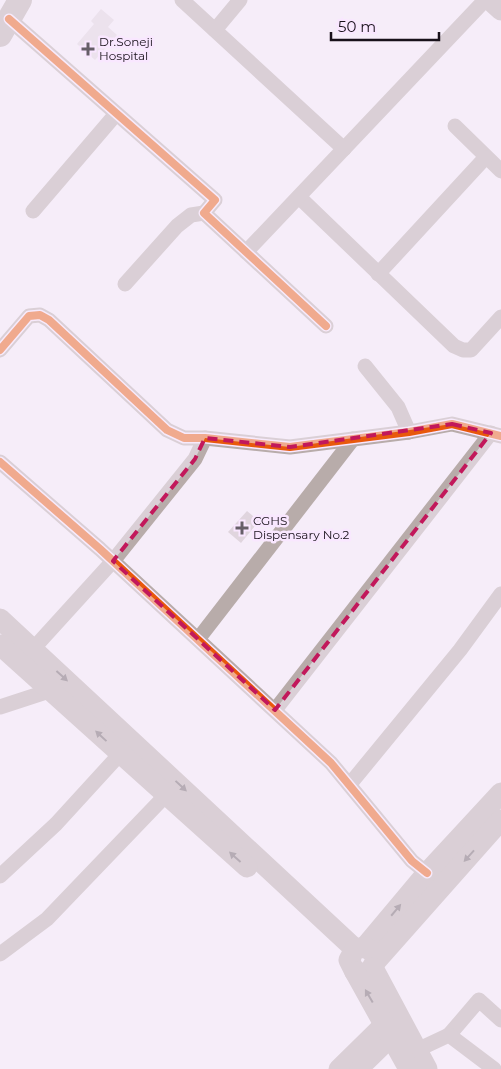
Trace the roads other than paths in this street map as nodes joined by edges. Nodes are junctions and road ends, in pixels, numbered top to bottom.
1 (182, 0) edge
2 (240, 0) edge
3 (485, 0) edge
4 (490, 0) edge
5 (501, 10) edge
6 (10, 18) edge
7 (215, 30) junction
8 (116, 114) junction
9 (455, 126) dead end
10 (344, 149) junction
11 (485, 158) junction
12 (501, 171) edge
13 (299, 197) junction
14 (34, 211) dead end
15 (204, 213) junction
16 (246, 252) junction
17 (378, 274) junction
18 (125, 284) dead end
19 (501, 317) edge
20 (326, 326) dead end
21 (0, 350) edge
22 (365, 366) dead end
23 (409, 432) junction
24 (496, 434) edge
25 (205, 438) junction
26 (354, 439) junction
27 (0, 462) edge
28 (113, 561) junction
29 (501, 594) edge
30 (0, 619) edge
31 (199, 638) junction
32 (0, 644) edge
33 (33, 650) junction
34 (52, 690) junction
35 (0, 707) edge
36 (275, 710) junction
37 (120, 754) junction
38 (350, 784) junction
39 (501, 793) edge
40 (166, 795) junction
41 (501, 820) edge
42 (428, 873) junction
43 (0, 876) edge
44 (0, 954) edge
45 (362, 959) junction
46 (501, 1020) edge
47 (394, 1025) junction
48 (449, 1035) junction
49 (413, 1060) edge
50 (338, 1069) edge
51 (359, 1069) edge
52 (427, 1069) edge
53 (494, 1069) edge

1 - 7 street
2 - 7 street
3 - 10 street
4 - 5 main road
6 - 8 street
7 - 10 street
8 - 14 street
8 - 15 street
9 - 11 street
10 - 13 street
11 - 12 street
11 - 17 street
13 - 16 street
13 - 17 street
15 - 16 street
15 - 18 street
16 - 20 street
17 - 19 street
21 - 25 street
22 - 23 street
23 - 24 street
23 - 26 street
24 - 36 street
25 - 26 street
25 - 28 street
26 - 31 street
27 - 28 street
28 - 31 street
28 - 33 street
29 - 38 street
30 - 33 main road
31 - 36 street
32 - 34 main road
33 -> 45 main road
34 - 35 street
37 -> 34 main road
36 - 38 street
37 - 40 main road
37 - 43 street
38 - 42 street
39 - 42 main road
40 - 44 street
45 -> 40 main road
41 -> 45 main road
45 -> 42 main road
45 - 47 main road
46 - 48 street
47 - 49 main road
47 - 50 street
47 - 51 street
48 - 49 street
48 - 53 street
49 - 52 main road

